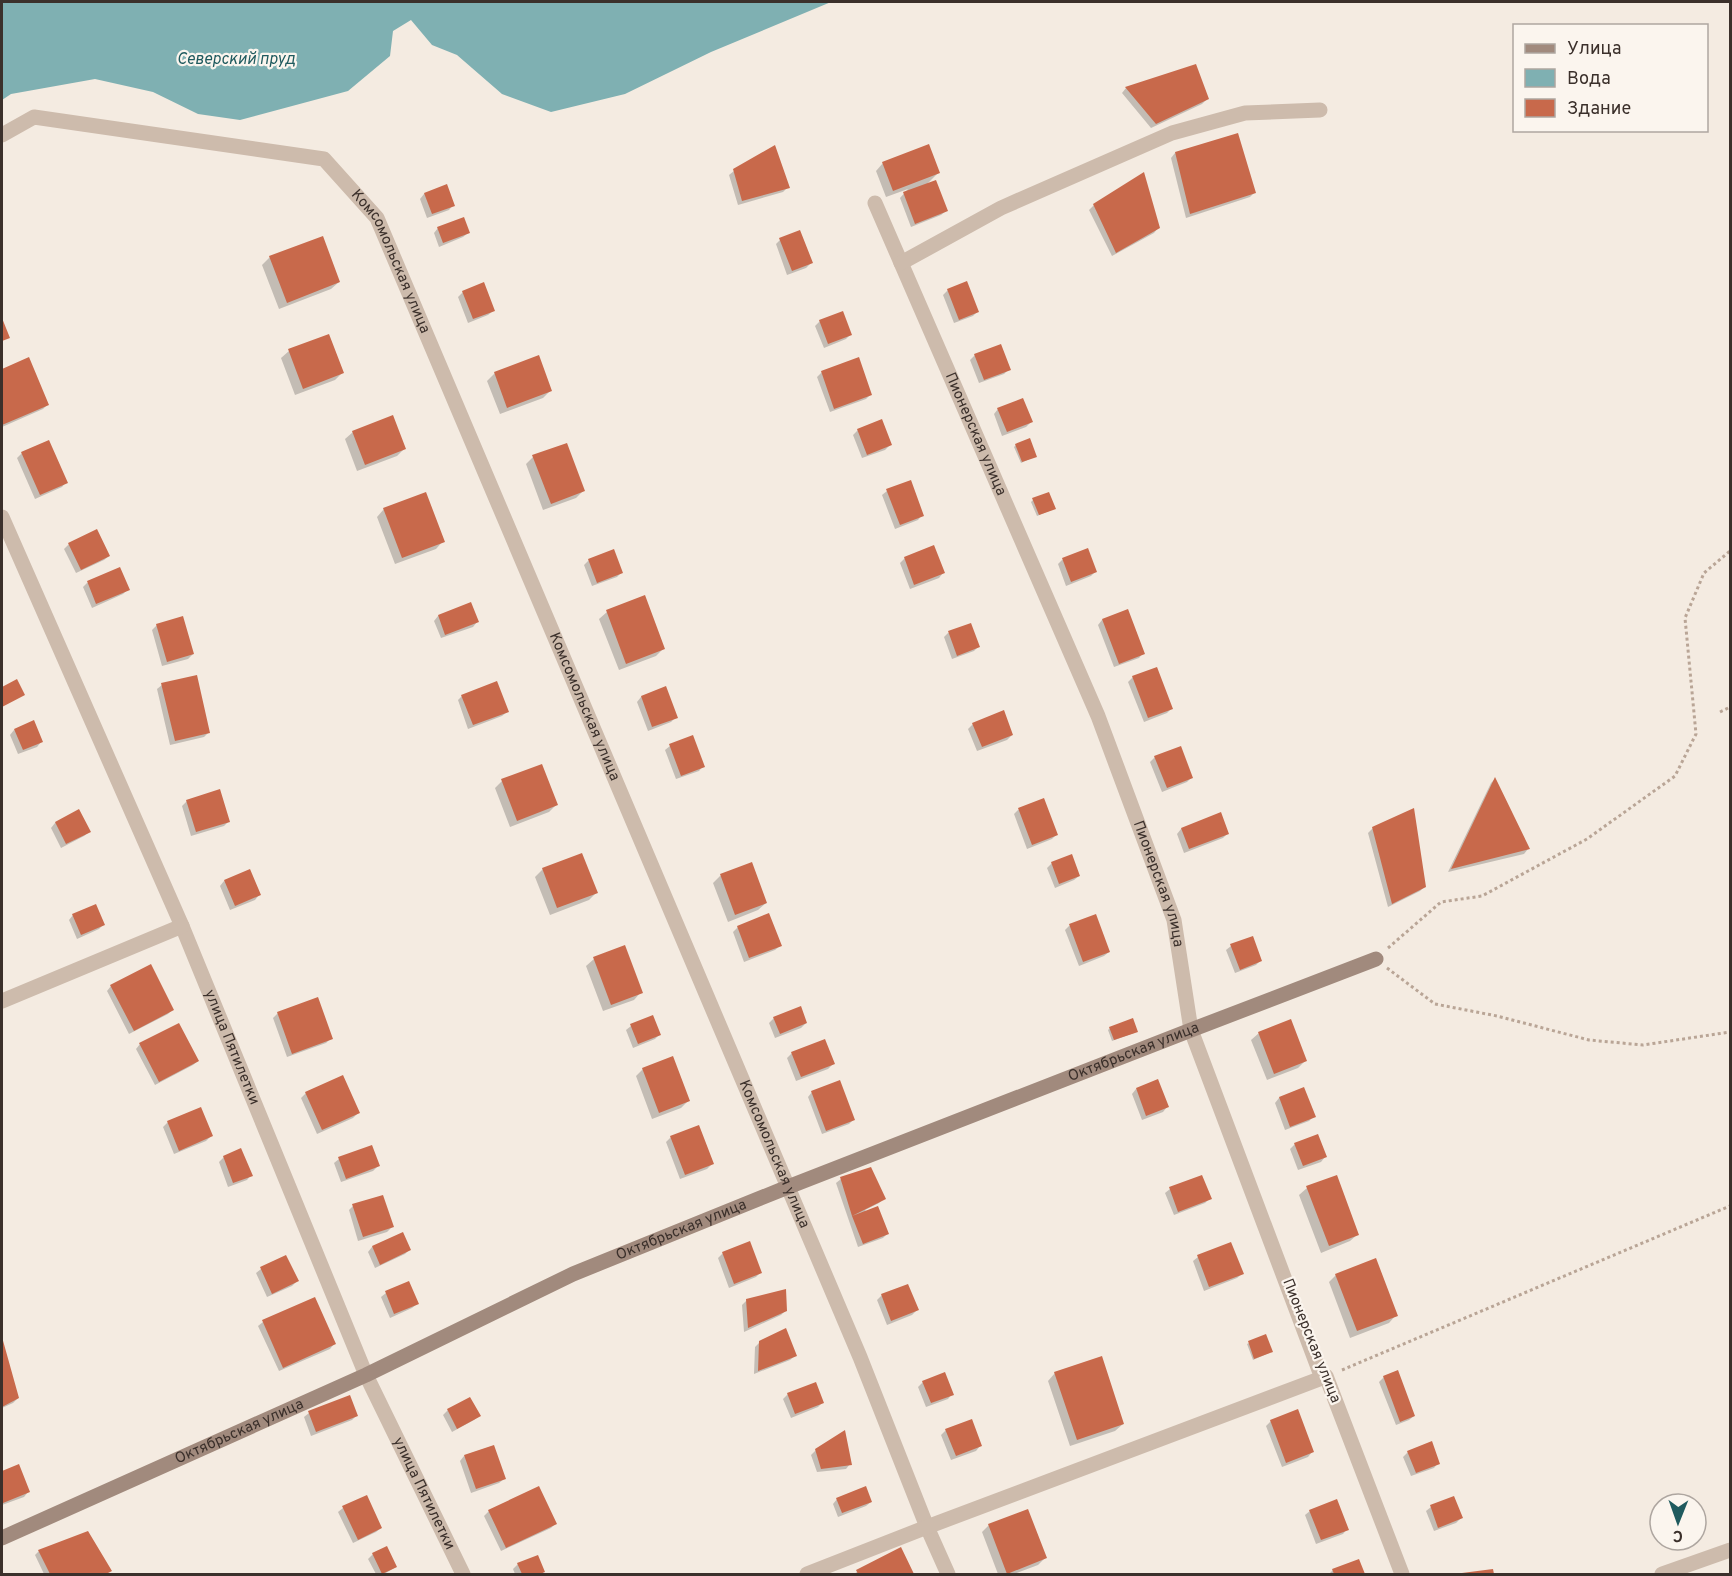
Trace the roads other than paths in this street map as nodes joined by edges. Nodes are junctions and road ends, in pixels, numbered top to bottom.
1 (1320, 110) dead end
2 (2, 135) edge
3 (875, 203) dead end
4 (901, 263) junction
5 (2, 517) edge
6 (182, 926) junction
7 (1376, 960) road end
8 (2, 1001) edge
9 (1191, 1030) junction
10 (788, 1188) junction
11 (366, 1375) junction
12 (1324, 1377) junction
13 (927, 1527) junction
14 (2, 1538) edge
15 (1731, 1550) edge
16 (463, 1575) edge
17 (807, 1575) edge
18 (948, 1575) edge
19 (1402, 1575) edge
20 (1662, 1575) edge

1 - 4 street
2 - 10 street, Комсомольская улица
3 - 4 street, Пионерская улица
4 - 9 street, Пионерская улица
5 - 6 street, улица Пятилетки
6 - 8 street
6 - 11 street, улица Пятилетки
7 - 9 street, Октябрьская улица
9 - 10 street, Октябрьская улица
9 - 12 street, Пионерская улица
10 - 11 street, Октябрьская улица
10 - 13 street, Комсомольская улица
11 - 14 street, Октябрьская улица
11 - 16 street, улица Пятилетки
12 - 13 street
12 - 19 street, Пионерская улица
13 - 17 street
13 - 18 street, Комсомольская улица
15 - 20 street

